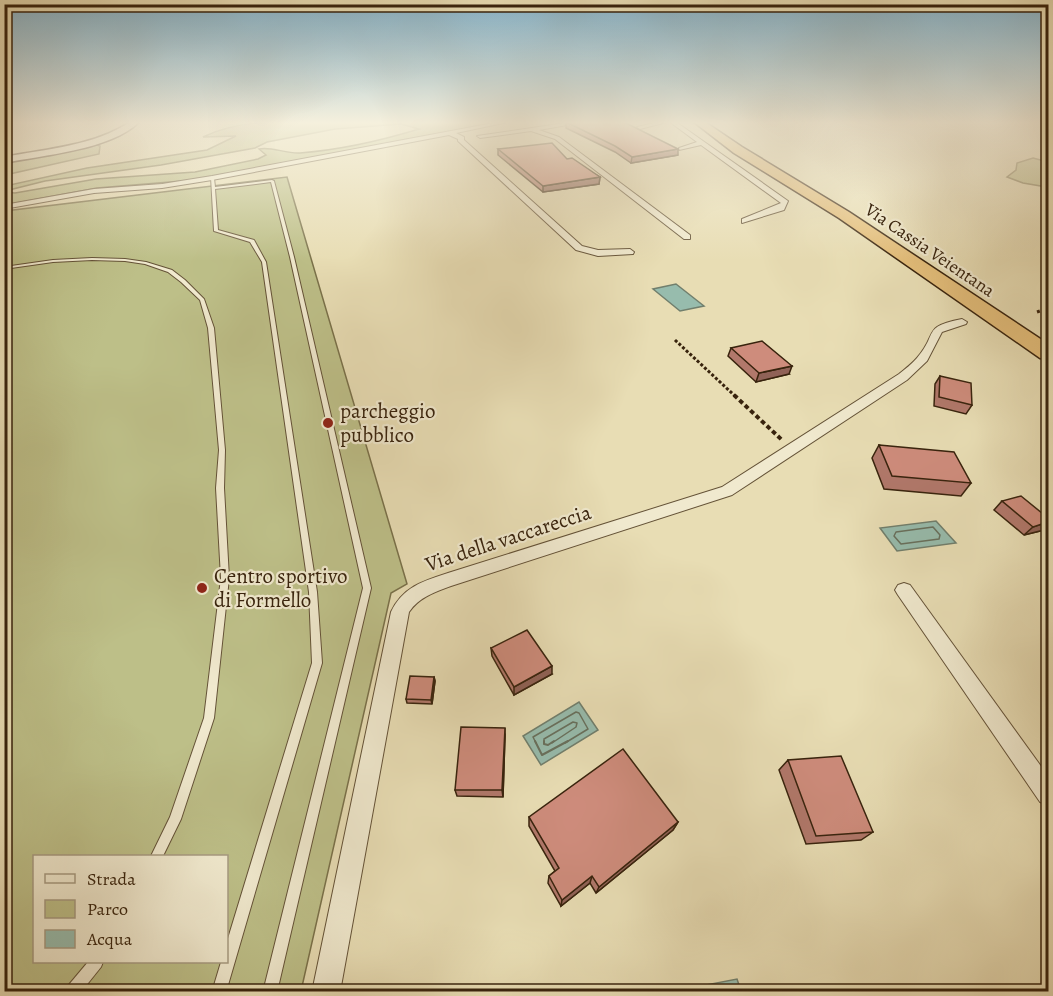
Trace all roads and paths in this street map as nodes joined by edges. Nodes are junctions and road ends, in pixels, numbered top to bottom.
1 (281, 168) edge
2 (491, 168) edge
3 (597, 168) edge
4 (737, 168) edge
5 (768, 168) edge
6 (780, 168) edge
7 (212, 183) junction
8 (4, 207) edge
9 (745, 221) dead end
10 (687, 237) dead end
11 (630, 252) dead end
12 (4, 268) edge
13 (1048, 268) edge
14 (1048, 288) edge
15 (1048, 308) edge
16 (1037, 312) dead end
17 (962, 322) dead end
18 (1048, 339) edge
19 (675, 340) dead end
20 (1048, 353) edge
21 (793, 450) junction
22 (904, 590) dead end
23 (1048, 794) edge
24 (157, 855) edge
25 (228, 962) edge
26 (95, 963) edge
27 (228, 963) edge
28 (72, 992) edge
29 (219, 992) edge
30 (270, 992) edge
31 (326, 992) edge

1 - 7 street
2 - 11 street
3 - 10 street
4 - 9 street
5 - 20 highway, Via Cassia Veientana
6 - 18 highway, Via Cassia Veientana
7 - 8 street
7 - 25 lane
7 - 30 lane
12 - 24 lane
13 - 14 path
15 - 16 path
17 - 21 street, Via della vaccareccia
19 - 21 path
21 - 31 street, Via della vaccareccia
22 - 23 street
26 - 28 lane
27 - 29 lane

